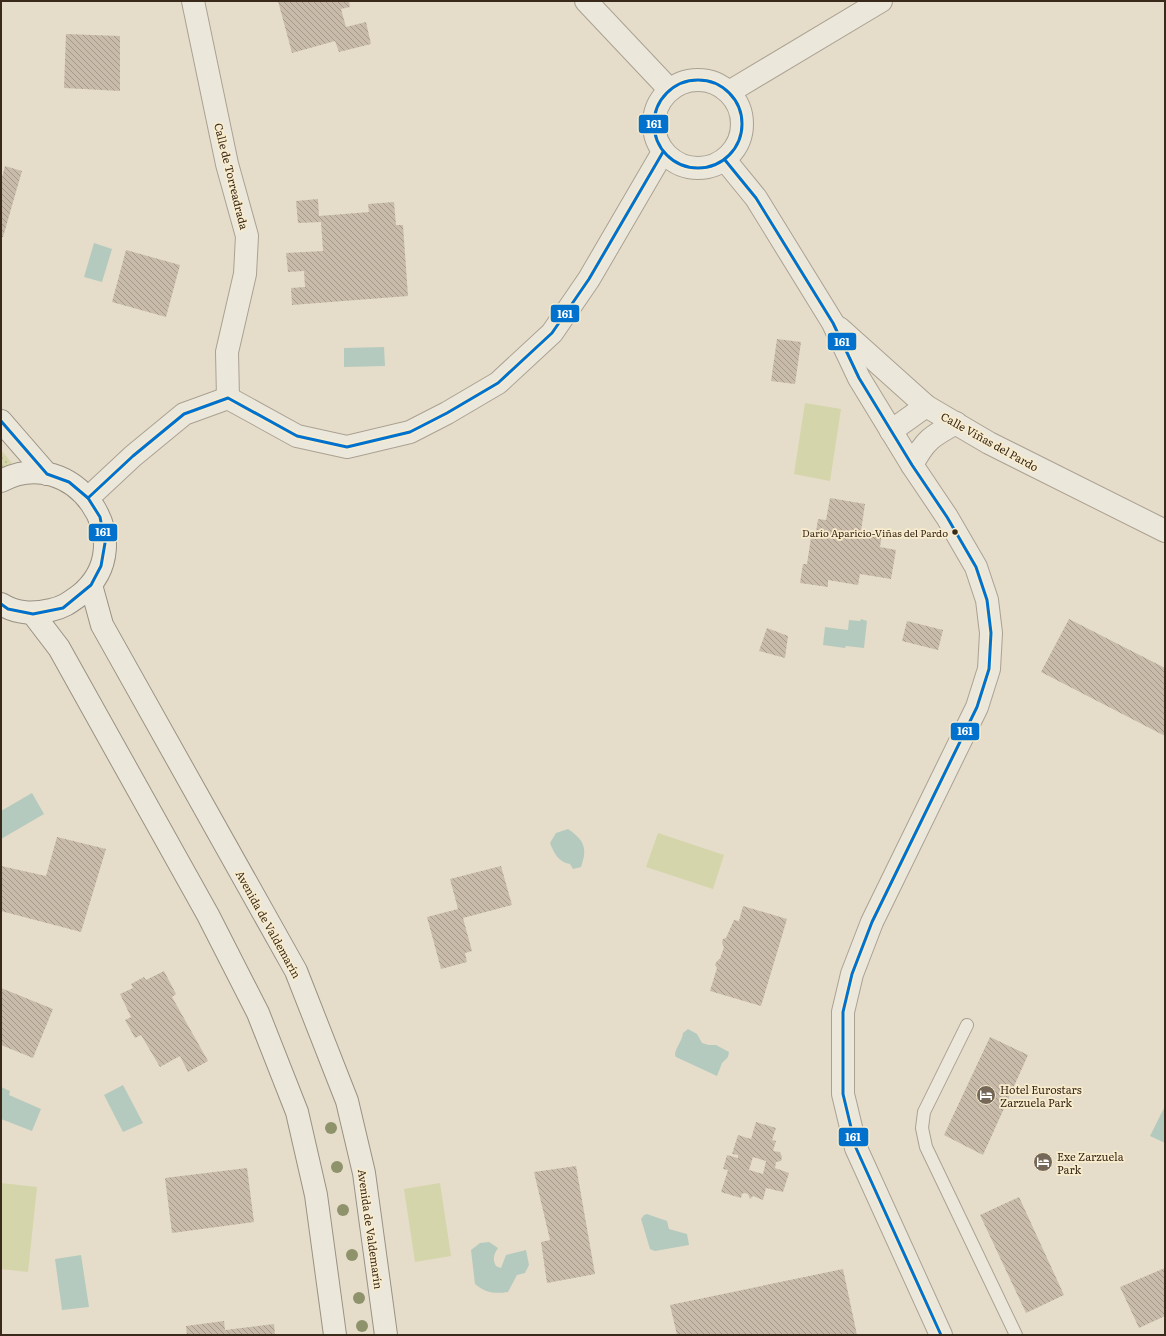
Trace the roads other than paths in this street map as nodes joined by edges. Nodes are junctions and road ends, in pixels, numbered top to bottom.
1 (193, 1) edge
2 (586, 1) edge
3 (881, 1) edge
4 (669, 89) junction
5 (729, 92) junction
6 (663, 152) junction
7 (725, 160) junction
8 (833, 323) junction
9 (228, 398) junction
10 (926, 406) junction
11 (1, 421) edge
12 (956, 423) junction
13 (891, 431) junction
14 (912, 465) junction
15 (47, 474) junction
16 (1, 481) edge
17 (88, 498) junction
18 (1165, 531) edge
19 (91, 585) junction
20 (1, 604) edge
21 (33, 614) junction
22 (967, 1025) dead end
23 (335, 1335) edge
24 (386, 1335) edge
25 (941, 1335) edge
26 (1016, 1335) edge

1 - 9 street, Calle de Torreadrada
2 - 4 street
3 - 5 street
4 - 5 street
4 - 6 street
5 - 7 street
6 - 7 street
6 - 9 street
7 - 8 street
8 - 10 street, Calle Viñas del Pardo
8 - 13 street
9 - 17 street
10 - 12 street, Calle Viñas del Pardo
10 - 13 street
11 - 15 street
12 - 14 street
12 - 18 street, Calle Viñas del Pardo
13 - 14 street
14 - 25 street
15 - 16 street
15 - 17 street
17 - 19 street
19 - 21 street
19 - 24 street, Avenida de Valdemarín
20 - 21 street
21 - 23 street
22 - 26 lane

